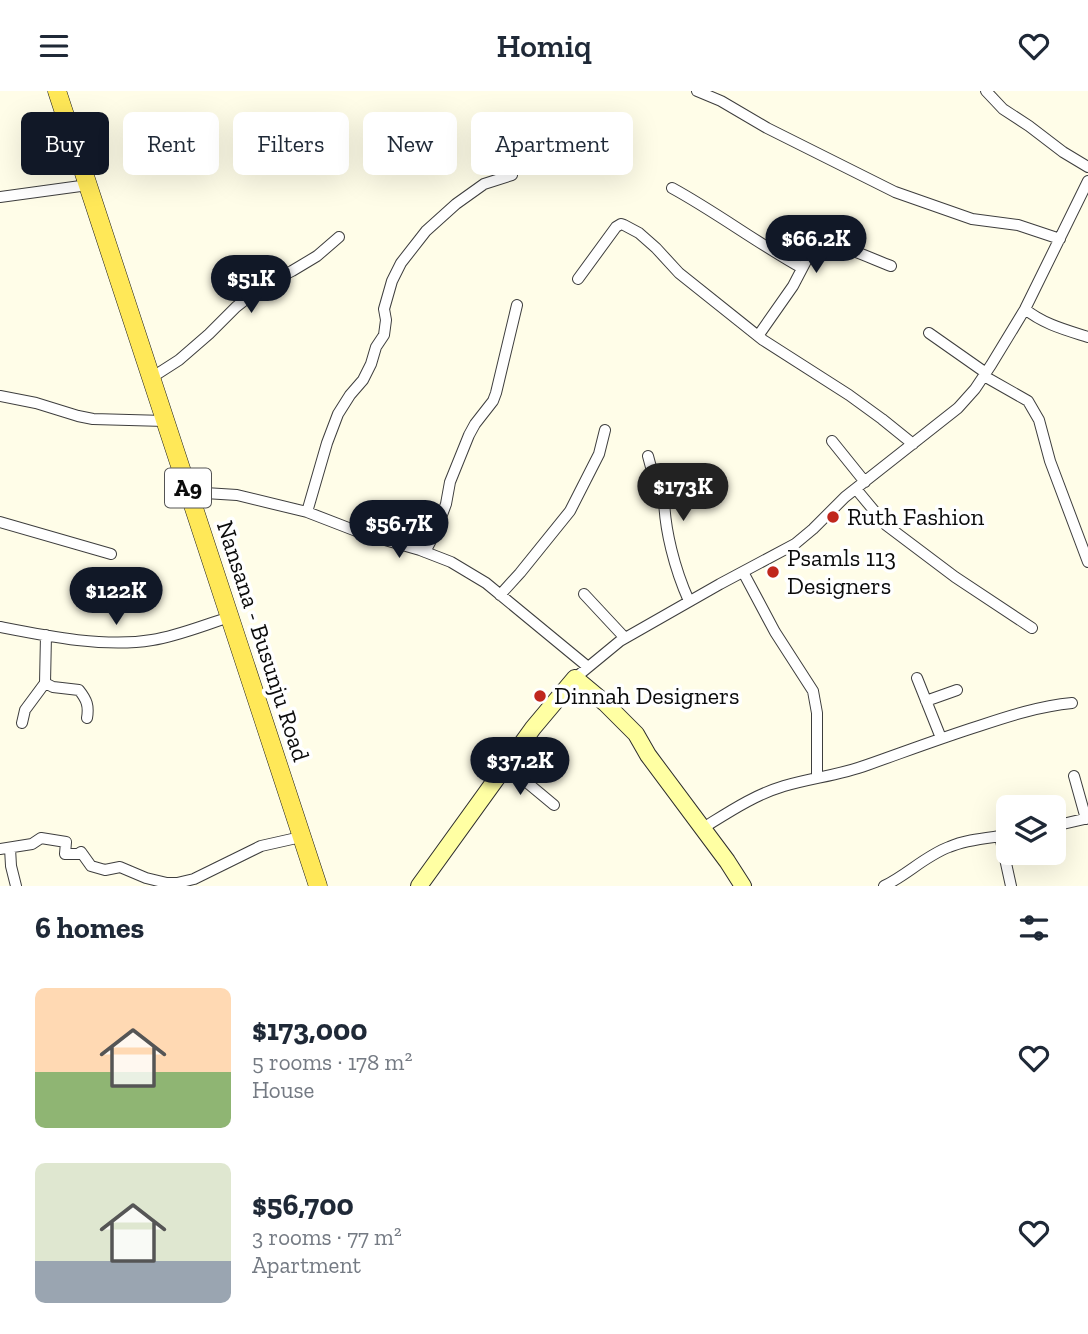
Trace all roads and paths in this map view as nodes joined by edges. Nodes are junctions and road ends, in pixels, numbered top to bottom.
1 (57, 91) edge
2 (697, 91) edge
3 (986, 91) edge
4 (1088, 167) edge
5 (512, 176) dead end
6 (1088, 181) edge
7 (88, 185) junction
8 (671, 188) dead end
9 (0, 197) edge
10 (339, 237) dead end
11 (1060, 239) junction
12 (891, 266) dead end
13 (802, 268) junction
14 (578, 279) dead end
15 (517, 305) dead end
16 (1025, 309) junction
17 (929, 333) dead end
18 (758, 335) junction
19 (1088, 337) edge
20 (985, 374) junction
21 (151, 378) junction
22 (0, 396) edge
23 (165, 421) junction
24 (606, 430) dead end
25 (832, 441) dead end
26 (913, 444) junction
27 (648, 456) dead end
28 (860, 486) junction
29 (189, 492) junction
30 (307, 512) junction
31 (0, 522) edge
32 (425, 552) junction
33 (111, 554) dead end
34 (1088, 562) edge
35 (743, 572) junction
36 (584, 594) dead end
37 (500, 595) junction
38 (689, 601) junction
39 (230, 617) junction
40 (0, 627) edge
41 (1031, 628) dead end
42 (46, 635) junction
43 (625, 638) junction
44 (582, 673) junction
45 (917, 678) dead end
46 (45, 683) junction
47 (957, 690) dead end
48 (926, 701) junction
49 (1072, 703) dead end
50 (87, 718) dead end
51 (22, 723) dead end
52 (941, 738) junction
53 (506, 765) junction
54 (1074, 776) dead end
55 (817, 777) junction
56 (554, 805) dead end
57 (1087, 818) edge
58 (1066, 823) edge
59 (703, 828) junction
60 (301, 837) junction
61 (996, 837) edge
62 (5, 848) edge
63 (1008, 865) edge
64 (154, 883) edge
65 (16, 886) edge
66 (318, 886) edge
67 (419, 886) edge
68 (743, 886) edge
69 (884, 886) edge
70 (1011, 886) edge

1 - 7 main road, Nansana - Busunju Road / A9
2 - 11 street
3 - 4 street
5 - 30 street
6 - 11 street
7 - 9 street
7 - 21 main road, Nansana - Busunju Road / A9
8 - 13 street
10 - 21 street
11 - 16 street
12 - 13 street
13 - 18 street
14 - 18 street
15 - 32 street
16 - 19 street
16 - 20 street
17 - 20 street
18 - 26 street
20 - 26 street
20 - 34 street
21 - 23 main road, Nansana - Busunju Road / A9
22 - 23 street
23 - 29 main road, Nansana - Busunju Road / A9
24 - 37 street
25 - 28 street
26 - 28 street
27 - 38 street
28 - 35 street
28 - 41 street
29 - 30 street
29 - 39 main road, Nansana - Busunju Road / A9
30 - 32 street
31 - 33 street
32 - 37 street
35 - 38 street
35 - 55 street
36 - 43 street
37 - 44 street
38 - 43 street
39 - 42 street
39 - 60 main road, Nansana - Busunju Road / A9
40 - 42 street
42 - 46 street
43 - 44 street
44 - 53 street
44 - 59 street
45 - 48 street
46 - 50 street
46 - 51 street
47 - 48 street
48 - 52 street
49 - 52 street
52 - 55 street
53 - 56 street
53 - 67 street
54 - 57 street
55 - 59 street
57 - 58 street
59 - 68 street
60 - 64 street
60 - 66 main road, Nansana - Busunju Road / A9
61 - 69 street
62 - 64 street
62 - 65 street
63 - 70 street

